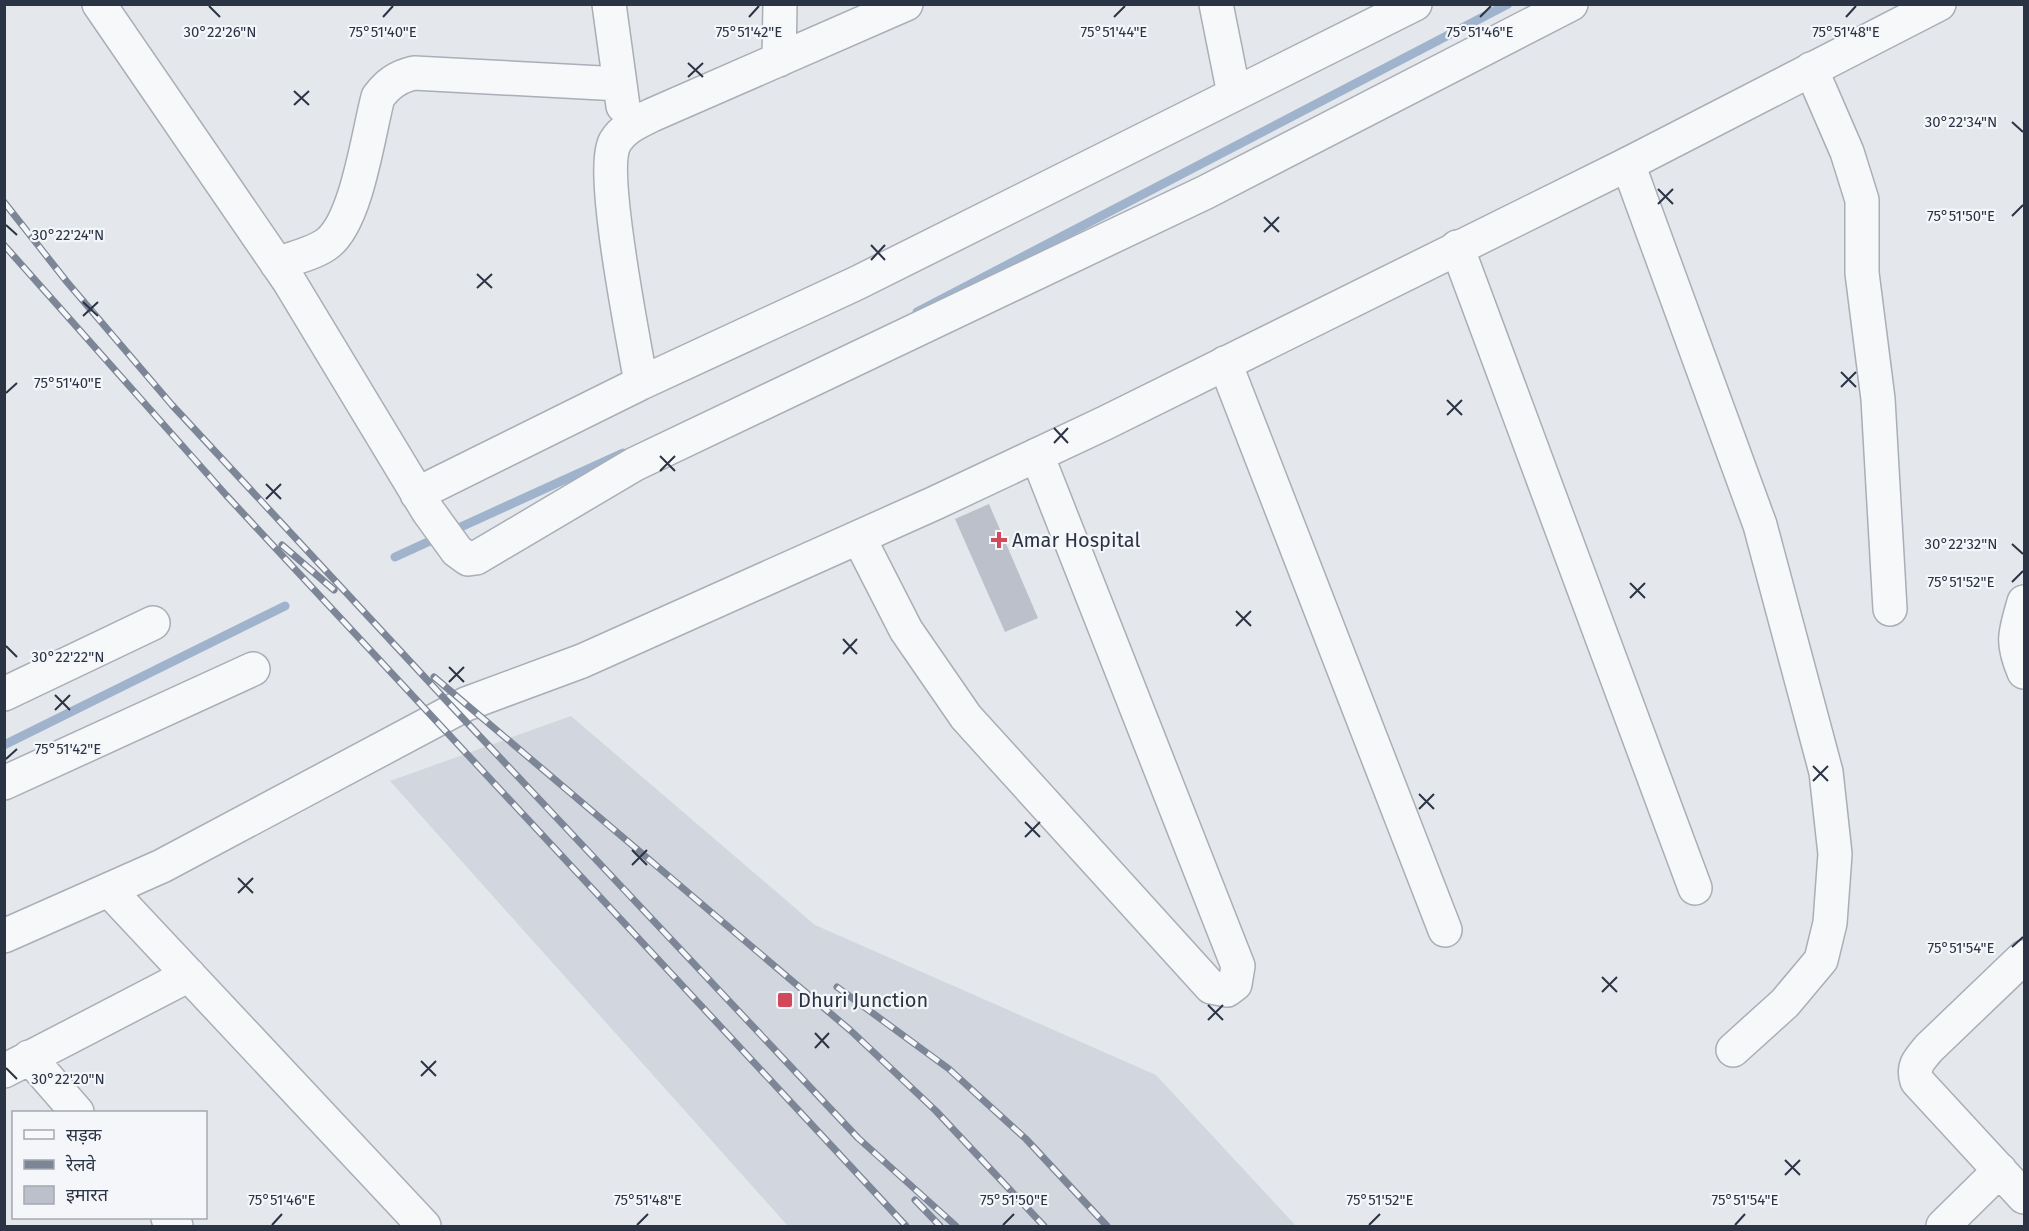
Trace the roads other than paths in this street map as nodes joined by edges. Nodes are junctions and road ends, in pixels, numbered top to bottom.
1 (99, 4) edge
2 (609, 4) edge
3 (780, 4) edge
4 (906, 4) edge
5 (1216, 4) edge
6 (1415, 4) edge
7 (1571, 4) edge
8 (1939, 4) edge
9 (779, 60) junction
10 (1811, 69) junction
11 (620, 84) junction
12 (1234, 94) junction
13 (626, 128) junction
14 (1628, 164) junction
15 (1456, 247) junction
16 (277, 264) junction
17 (1225, 363) junction
18 (642, 383) junction
19 (1037, 455) junction
20 (423, 503) junction
21 (859, 537) junction
22 (2025, 602) edge
23 (1890, 609) dead end
24 (153, 623) dead end
25 (253, 669) dead end
26 (2025, 672) edge
27 (4, 693) edge
28 (4, 783) edge
29 (1695, 888) dead end
30 (109, 890) junction
31 (1445, 930) dead end
32 (4, 936) edge
33 (2025, 957) edge
34 (189, 975) junction
35 (1733, 1050) dead end
36 (17, 1064) edge
37 (75, 1111) edge
38 (2000, 1170) junction
39 (2025, 1197) edge
40 (424, 1227) edge
41 (1943, 1227) edge

1 - 16 street
2 - 11 street
3 - 9 street
4 - 9 street
5 - 12 street
6 - 12 street
7 - 20 street
8 - 10 street
9 - 13 street
10 - 14 street
10 - 23 street
11 - 13 street
11 - 16 street
12 - 18 street
13 - 18 street
14 - 15 street
14 - 35 street
15 - 17 street
15 - 29 street
16 - 20 street
17 - 19 street
17 - 31 street
18 - 20 street
19 - 21 street
19 - 21 street
21 - 30 street
22 - 26 street
24 - 27 street
25 - 28 street
30 - 32 street
30 - 34 street
33 - 38 street
34 - 36 street
34 - 40 street
36 - 37 street
38 - 39 street
38 - 41 street

